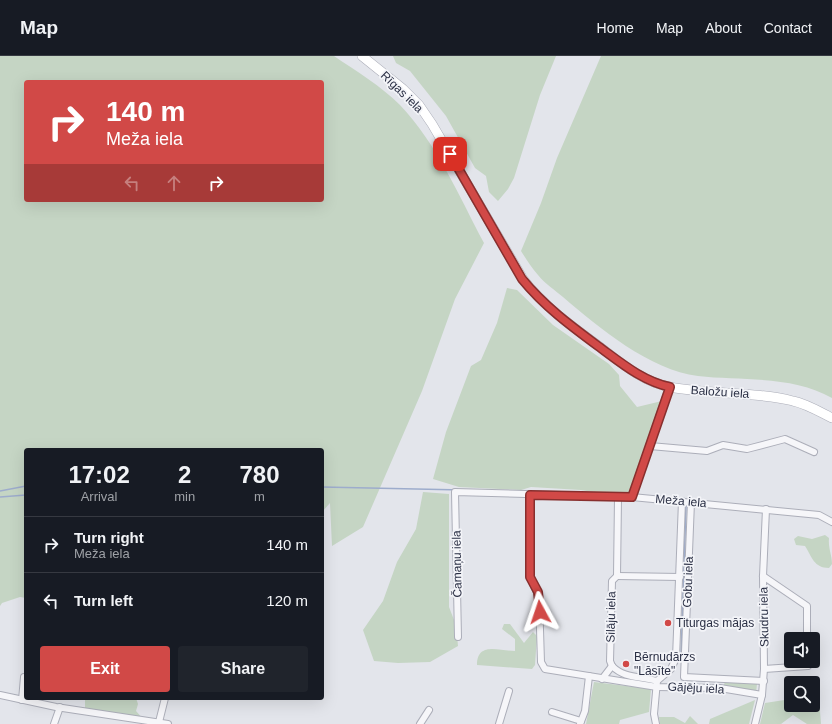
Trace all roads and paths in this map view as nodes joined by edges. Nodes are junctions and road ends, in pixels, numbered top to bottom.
1 (362, 56) edge
2 (573, 327) joint
3 (670, 387) junction
4 (832, 418) edge
5 (650, 446) junction
6 (814, 452) dead end
7 (455, 492) joint
8 (530, 495) junction
9 (632, 497) junction
10 (618, 498) junction
11 (682, 501) junction
12 (691, 502) junction
13 (766, 509) junction
14 (832, 522) edge
15 (617, 576) junction
16 (763, 576) junction
17 (680, 577) junction
18 (807, 632) edge
19 (458, 636) dead end
20 (612, 666) junction
21 (786, 668) edge
22 (764, 670) junction
23 (589, 676) junction
24 (24, 677) dead end
25 (602, 679) junction
26 (764, 681) junction
27 (657, 684) junction
28 (509, 691) dead end
29 (762, 695) junction
30 (0, 696) edge
31 (22, 700) junction
32 (164, 700) edge
33 (60, 707) junction
34 (429, 710) dead end
35 (552, 712) dead end
36 (159, 722) junction
37 (581, 722) edge
38 (54, 724) edge
39 (168, 724) edge
40 (420, 724) edge
41 (499, 724) edge
42 (656, 724) edge
43 (755, 724) edge

1 - 2 main road, Rīgas iela
2 - 3 main road, Baložu iela
3 - 4 main road, Baložu iela
3 - 5 street
5 - 6 street
5 - 9 street
7 - 8 street, Meža iela
7 - 19 street, Čamaņu iela
8 - 10 street, Meža iela
8 - 23 street, Gājēju iela
9 - 10 street, Meža iela
9 - 11 street, Meža iela
10 - 15 street, Silāju iela
11 - 12 street, Meža iela
11 - 17 street, Gobu iela
12 - 13 street, Meža iela
12 - 26 street, Gobu iela
13 - 14 street, Meža iela
13 - 16 street, Skudru iela
15 - 17 street
15 - 20 street, Silāju iela
16 - 18 street
16 - 22 street, Skudru iela
17 - 27 street, Gobu iela
20 - 25 street
20 - 27 street
21 - 22 street
22 - 26 street, Skudru iela
23 - 25 street, Gājēju iela
23 - 37 street
24 - 31 street
25 - 27 street, Gājēju iela
26 - 29 street, Skudru iela
27 - 29 street, Gājēju iela
27 - 42 street
28 - 41 street
29 - 43 street, Skudru iela
30 - 31 street
31 - 33 street
32 - 36 street
33 - 36 street
33 - 38 street
34 - 40 street
35 - 37 street
36 - 39 street

